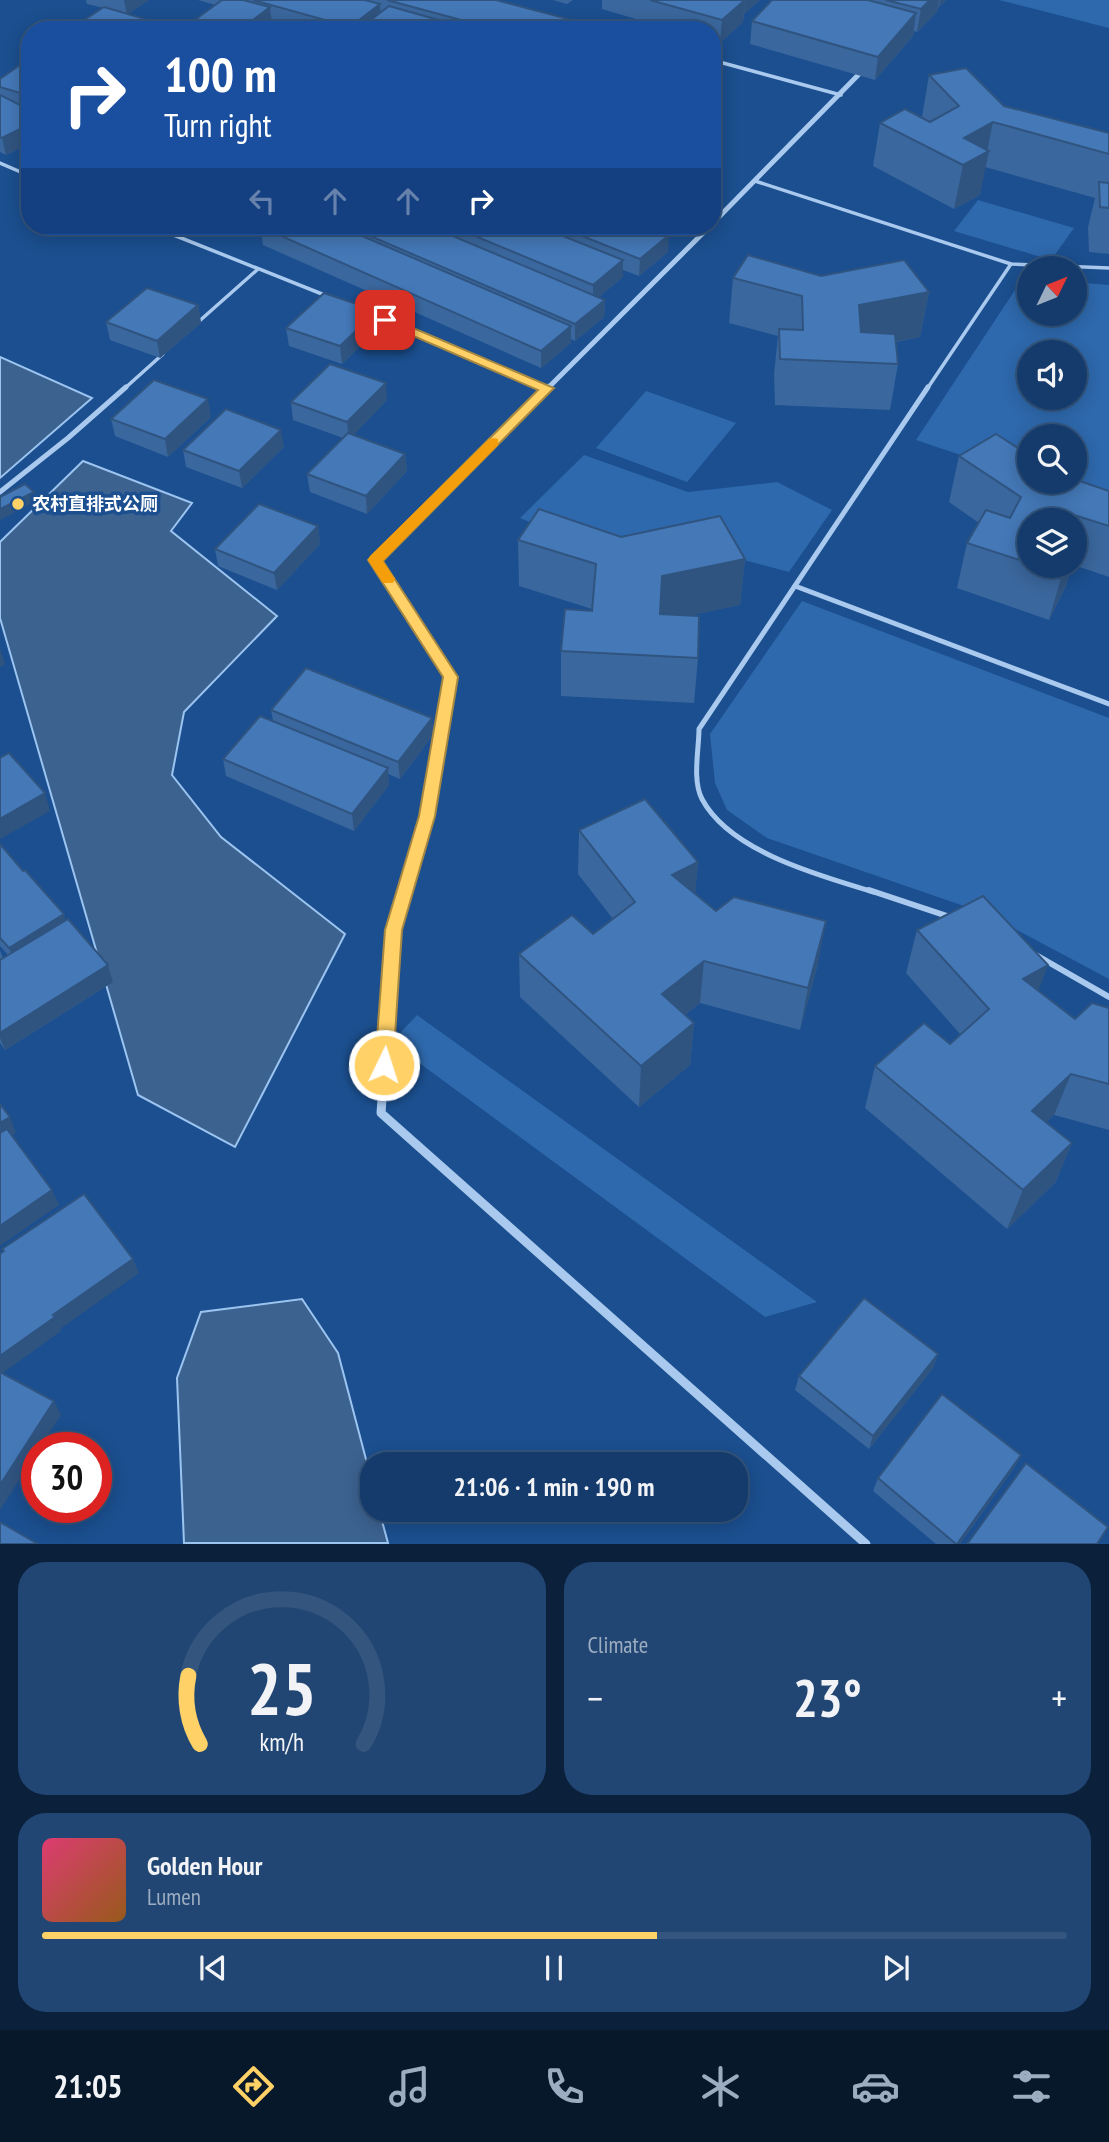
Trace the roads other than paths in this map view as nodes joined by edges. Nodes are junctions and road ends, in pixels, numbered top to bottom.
1 (721, 62) edge
2 (866, 67) edge
3 (841, 95) junction
4 (0, 163) edge
5 (21, 172) edge
6 (755, 181) junction
7 (721, 215) edge
8 (173, 235) edge
9 (701, 235) edge
10 (1011, 264) junction
11 (1109, 268) edge
12 (258, 269) junction
13 (335, 299) edge
14 (360, 309) edge
15 (188, 331) edge
16 (168, 349) edge
17 (547, 388) junction
18 (0, 492) edge
19 (795, 586) junction
20 (1109, 704) edge
21 (958, 921) edge
22 (1030, 951) edge
23 (1109, 997) edge
24 (866, 1544) edge

1 - 3 lane
2 - 3 street
3 - 6 street
4 - 5 lane
6 - 7 street
6 - 10 lane
8 - 12 lane
9 - 17 street
10 - 11 lane
10 - 19 lane
12 - 13 lane
12 - 15 lane
14 - 17 lane
16 - 18 lane
17 - 24 street
19 - 20 lane
19 - 21 lane
22 - 23 lane

